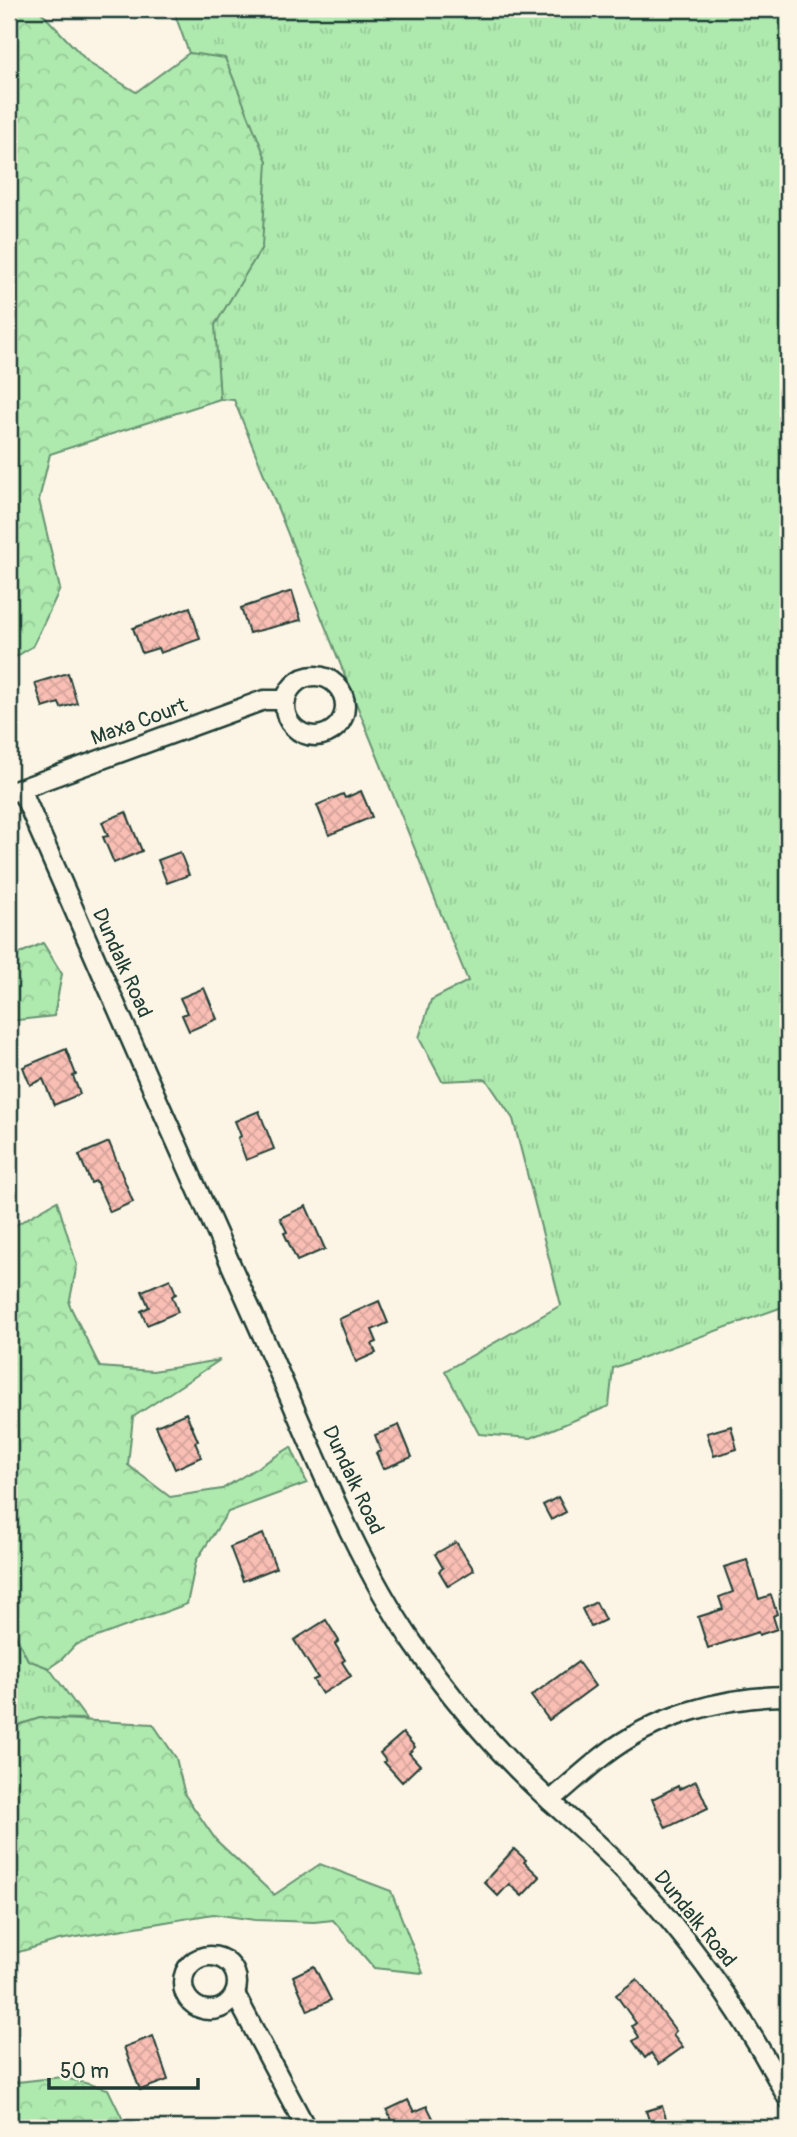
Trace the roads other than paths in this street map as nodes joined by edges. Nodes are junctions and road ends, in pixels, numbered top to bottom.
1 (286, 700) dead end
2 (15, 791) edge
3 (788, 1696) edge
4 (550, 1801) junction
5 (235, 1993) dead end
6 (788, 2099) edge
7 (306, 2128) edge

1 - 2 street, Maxa Court
2 - 4 street, Dundalk Road
3 - 4 street
4 - 6 street, Dundalk Road
5 - 7 street

